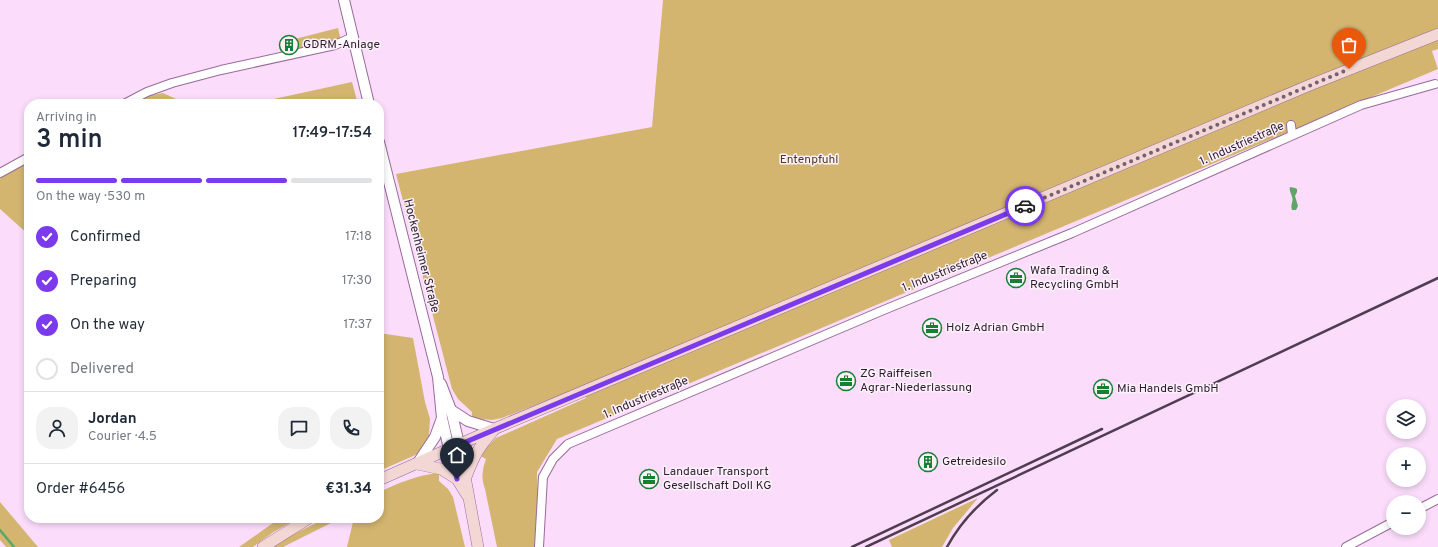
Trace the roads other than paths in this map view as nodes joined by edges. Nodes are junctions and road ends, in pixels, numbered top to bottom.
1 (344, 0) edge
2 (1438, 34) edge
3 (353, 37) junction
4 (1435, 84) dead end
5 (134, 99) edge
6 (368, 99) edge
7 (1291, 125) dead end
8 (1292, 135) junction
9 (24, 160) edge
10 (384, 162) edge
11 (0, 173) edge
12 (438, 376) junction
13 (451, 410) junction
14 (442, 418) junction
15 (494, 429) junction
16 (459, 444) junction
17 (449, 449) junction
18 (417, 464) junction
19 (384, 478) edge
20 (461, 478) junction
21 (1438, 499) edge
22 (1426, 505) edge
23 (301, 523) edge
24 (1386, 526) edge
25 (263, 547) edge
26 (478, 547) edge
27 (539, 547) edge
28 (1346, 547) edge

1 - 3 street
2 - 15 main road
3 - 5 street
3 - 6 street
4 - 8 street, 1. Industriestraße
7 - 8 street
8 - 27 street, 1. Industriestraße
9 - 11 street
10 - 12 street, Hockenheimer Straße
12 - 13 street, Hockenheimer Straße
12 - 14 street, Hockenheimer Straße
13 - 15 street
13 - 16 street, Hockenheimer Straße
14 - 17 street, Hockenheimer Straße
14 - 18 street
15 - 16 main road
15 - 20 main road
16 - 17 main road
16 - 20 main road, Hockenheimer Straße
17 - 18 main road
17 - 20 main road, Hockenheimer Straße
18 - 19 main road
18 - 20 main road
20 - 26 main road, Hockenheimer Straße
21 - 22 street
23 - 25 main road
24 - 28 street

